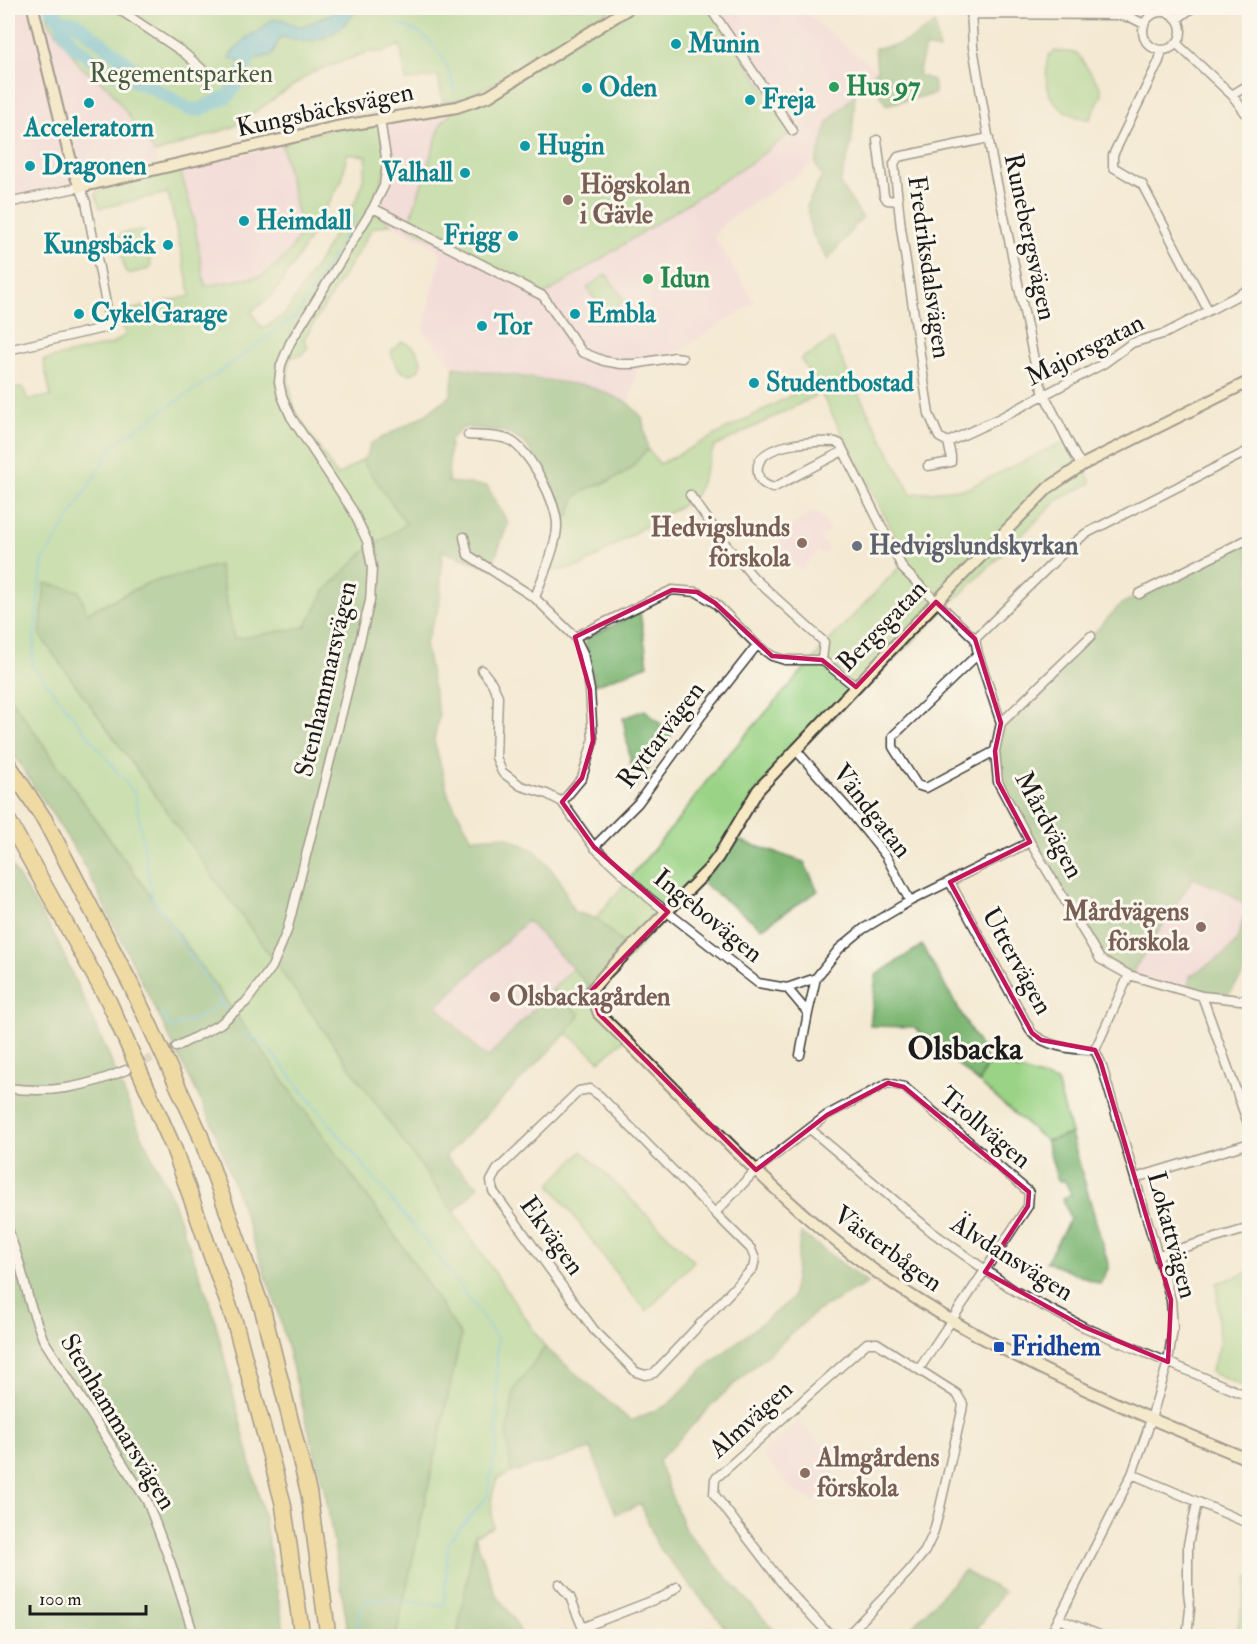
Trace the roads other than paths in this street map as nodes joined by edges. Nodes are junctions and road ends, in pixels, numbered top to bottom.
1 (33, 8) edge
2 (117, 8) edge
3 (629, 8) edge
4 (710, 8) edge
5 (1145, 8) edge
6 (1192, 8) edge
7 (971, 11) edge
8 (1151, 16) junction
9 (1177, 19) junction
10 (1144, 24) junction
11 (1177, 44) junction
12 (1162, 50) junction
13 (202, 69) dead end
14 (1250, 84) edge
15 (1232, 94) junction
16 (381, 119) junction
17 (1250, 119) edge
18 (793, 131) dead end
19 (988, 138) junction
20 (877, 140) dead end
21 (80, 187) junction
22 (898, 201) junction
23 (8, 203) edge
24 (373, 207) junction
25 (1250, 289) edge
26 (1208, 310) junction
27 (8, 350) edge
28 (682, 358) dead end
29 (1250, 381) edge
30 (1044, 394) junction
31 (468, 435) dead end
32 (948, 442) junction
33 (1250, 450) edge
34 (843, 451) junction
35 (1082, 465) junction
36 (928, 466) dead end
37 (690, 495) dead end
38 (464, 537) dead end
39 (1250, 538) edge
40 (1139, 594) dead end
41 (535, 598) junction
42 (936, 602) junction
43 (1091, 636) dead end
44 (575, 637) junction
45 (975, 639) junction
46 (757, 645) junction
47 (978, 654) junction
48 (822, 660) junction
49 (482, 670) dead end
50 (856, 687) junction
51 (1001, 723) junction
52 (796, 750) junction
53 (995, 751) junction
54 (8, 764) edge
55 (562, 802) junction
56 (8, 820) edge
57 (1030, 842) junction
58 (594, 847) junction
59 (950, 882) junction
60 (910, 901) junction
61 (668, 912) junction
62 (606, 973) joint
63 (1129, 975) junction
64 (816, 978) junction
65 (787, 988) junction
66 (1202, 996) junction
67 (1250, 1001) edge
68 (808, 1013) junction
69 (176, 1047) tunnel mouth
70 (1095, 1050) junction
71 (800, 1055) dead end
72 (126, 1070) tunnel mouth
73 (8, 1088) edge
74 (810, 1129) junction
75 (1250, 1129) edge
76 (1250, 1143) edge
77 (756, 1170) junction
78 (1136, 1178) junction
79 (715, 1213) junction
80 (1250, 1228) edge
81 (8, 1229) edge
82 (1158, 1255) junction
83 (985, 1272) junction
84 (952, 1322) junction
85 (1168, 1362) junction
86 (919, 1369) junction
87 (1250, 1397) edge
88 (1152, 1418) junction
89 (1250, 1460) edge
90 (1132, 1474) junction
91 (1197, 1503) junction
92 (1250, 1524) edge
93 (560, 1584) dead end
94 (677, 1587) dead end
95 (1059, 1619) junction
96 (584, 1632) edge
97 (194, 1636) edge
98 (302, 1636) edge
99 (328, 1636) edge
100 (834, 1636) edge
101 (847, 1636) edge
102 (1050, 1636) edge
103 (1102, 1636) edge
104 (1187, 1636) edge

1 - 21 street
2 - 13 street
3 - 16 street, Kungsbäcksvägen
4 - 18 street
5 - 8 street
6 - 9 street
7 - 10 street
7 - 19 street, Runebergsvägen
8 - 9 street
8 - 10 street
9 - 11 street
10 - 12 street
11 - 12 street
11 - 15 street
12 - 26 street
14 - 15 street
15 - 17 street
16 - 21 street, Kungsbäcksvägen
16 - 24 street, Stenhammarsvägen
19 - 22 street, Fredriksdalsvägen
19 - 30 street, Runebergsvägen
20 - 22 street
21 - 23 street, Kungsbäcksvägen
21 - 27 street
22 - 32 street, Fredriksdalsvägen
24 - 28 street
24 - 69 street, Stenhammarsvägen
25 - 26 street, Majorsgatan
26 - 30 street, Majorsgatan
29 - 35 street, Bergsgatan
30 - 32 street, Majorsgatan
30 - 35 street, Runebergsvägen
31 - 41 street
32 - 36 street
33 - 45 street
34 - 34 street
34 - 42 street
35 - 42 street, Bergsgatan
37 - 48 street
38 - 41 street
39 - 40 street
41 - 44 street
42 - 45 street
42 - 50 street, Bergsgatan
43 - 51 street
44 - 46 street
44 - 55 street
45 - 47 street
46 - 48 street
46 - 58 street, Ryttarvägen
47 - 51 street
47 - 53 street
48 - 50 street
49 - 55 street
50 - 52 street, Bergsgatan
51 - 53 street, Mårdvägen
52 - 60 street, Vändgatan
52 - 61 street, Bergsgatan
53 - 57 street, Mårdvägen
54 - 99 highway
55 - 58 street, Ingebovägen
56 - 98 highway
57 - 59 street
57 - 63 street, Mårdvägen
58 - 61 street, Ingebovägen
59 - 60 street
59 - 70 street, Uttervägen
60 - 64 street
61 - 62 street, Bergsgatan
61 - 65 street, Ingebovägen
62 - 77 street, Västerbågen
63 - 66 street, Mårdvägen
63 - 70 street
64 - 65 street, Ingebovägen
64 - 68 street
65 - 68 street
66 - 67 street, Mårdvägen
66 - 75 street
68 - 71 street
70 - 78 street, Lokattvägen
72 - 73 street
74 - 77 street, Trollvägen
74 - 83 street, Älvdansvägen
74 - 83 street, Trollvägen
76 - 78 street
77 - 79 street
77 - 84 street, Västerbågen
78 - 82 street, Lokattvägen
79 - 79 street, Ekvägen
80 - 82 street
81 - 97 street, Stenhammarsvägen
82 - 85 street, Lokattvägen
83 - 84 street, Trollvägen
83 - 85 street, Älvdansvägen
84 - 86 street
84 - 88 street, Västerbågen
85 - 87 street, Älvdansvägen
85 - 88 street, Lokattvägen
86 - 100 street, Almvägen
86 - 101 street, Almvägen
88 - 89 street, Västerbågen
88 - 90 street, Lokattvägen
90 - 91 street
90 - 95 street, Lokattvägen
91 - 92 street
91 - 104 street
93 - 96 street
94 - 96 street
95 - 102 street, Lokattvägen
95 - 103 street

